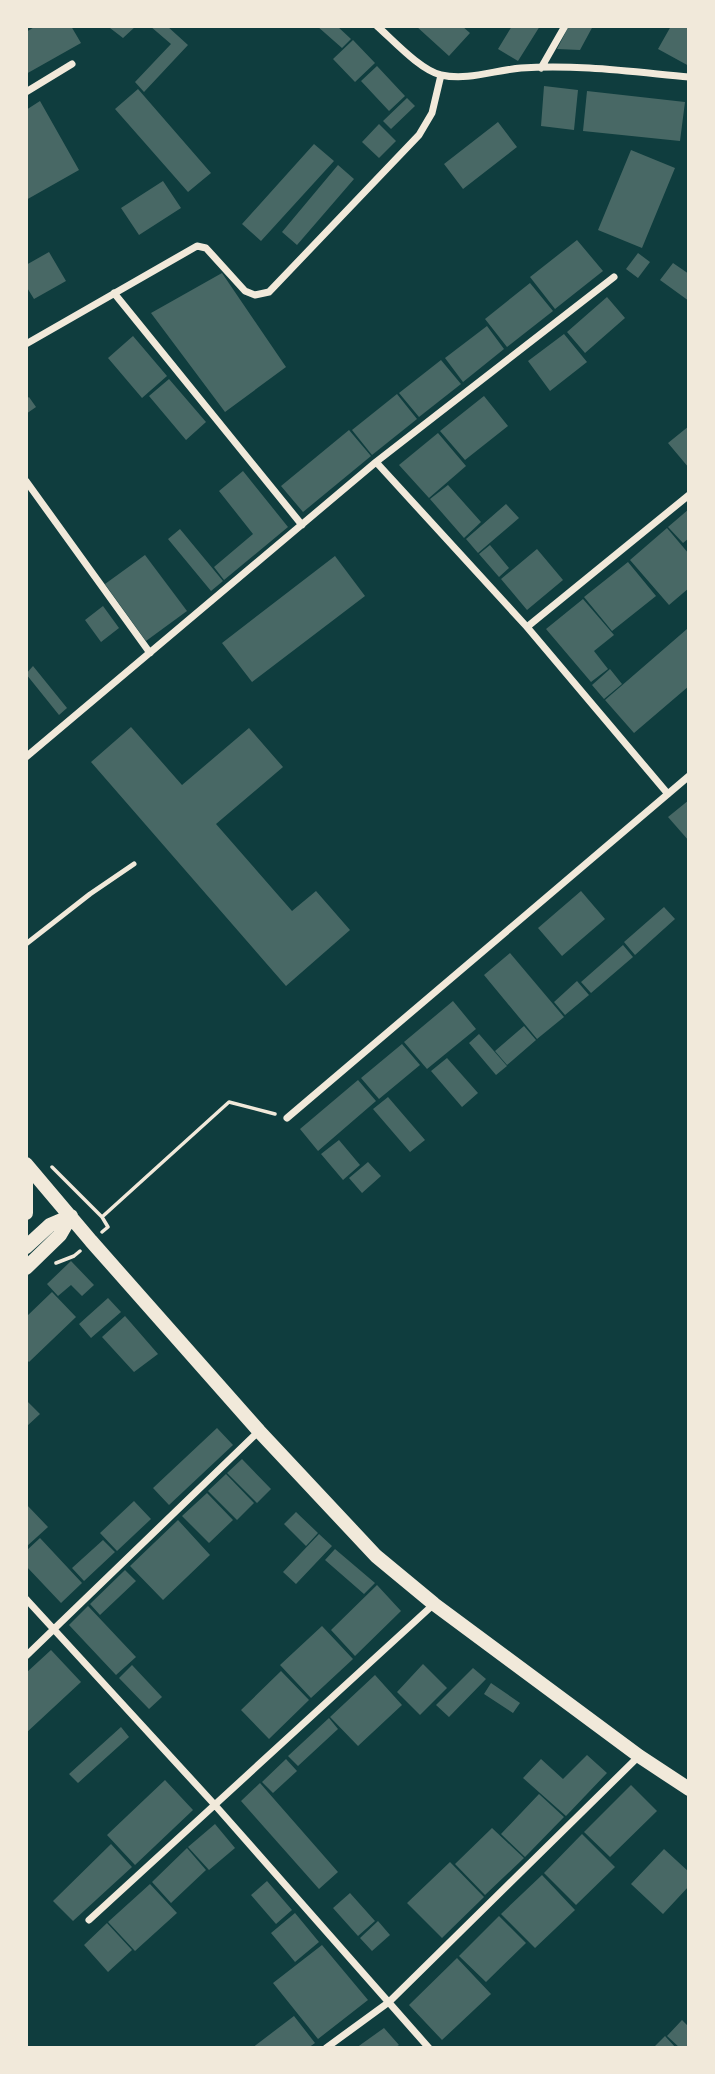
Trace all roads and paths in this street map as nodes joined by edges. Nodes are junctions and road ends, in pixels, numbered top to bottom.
1 (377, 26) edge
2 (565, 26) edge
3 (72, 64) dead end
4 (541, 68) junction
5 (441, 75) junction
6 (689, 77) edge
7 (26, 92) edge
8 (614, 277) dead end
9 (114, 293) junction
10 (26, 344) edge
11 (376, 462) junction
12 (26, 481) edge
13 (689, 495) edge
14 (302, 525) junction
15 (527, 627) junction
16 (150, 653) junction
17 (26, 757) edge
18 (689, 776) edge
19 (668, 793) junction
20 (134, 864) dead end
21 (26, 944) edge
22 (287, 1118) joint
23 (43, 1158) dead end
24 (26, 1164) edge
25 (26, 1182) edge
26 (26, 1213) edge
27 (71, 1216) junction
28 (102, 1217) junction
29 (100, 1234) dead end
30 (26, 1247) edge
31 (78, 1252) dead end
32 (49, 1266) dead end
33 (26, 1268) edge
34 (258, 1431) junction
35 (26, 1599) edge
36 (434, 1604) junction
37 (54, 1629) junction
38 (26, 1656) edge
39 (639, 1756) junction
40 (689, 1789) edge
41 (214, 1804) junction
42 (89, 1920) dead end
43 (389, 2002) junction
44 (326, 2048) edge
45 (429, 2048) edge

1 - 5 street
2 - 4 street
3 - 7 street
4 - 5 street
4 - 6 street
5 - 9 street
8 - 11 street
9 - 10 street
9 - 14 street
11 - 14 street
11 - 15 street
12 - 16 street
13 - 15 street
14 - 16 street
15 - 19 street
16 - 17 street
18 - 19 street
19 - 22 street
20 - 21 lane
22 - 28 path
23 - 28 path
24 - 27 main road
25 - 26 main road
27 - 30 main road
27 - 33 main road
27 - 34 main road
28 - 29 path
31 - 32 path
34 - 36 main road
34 - 37 street
35 - 37 street
36 - 39 main road
36 - 41 street
37 - 38 street
37 - 41 street
39 - 40 main road
39 - 43 street
41 - 42 street
41 - 43 street
43 - 44 street
43 - 45 street

